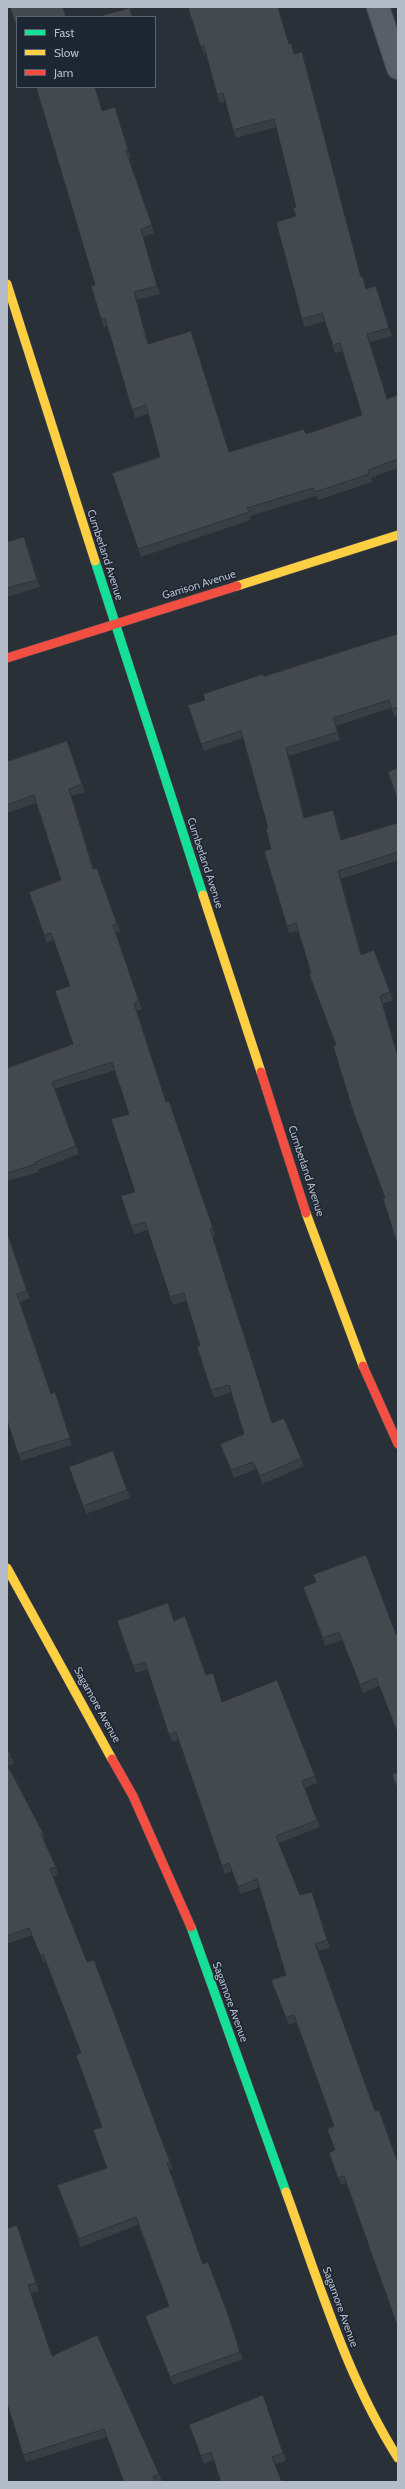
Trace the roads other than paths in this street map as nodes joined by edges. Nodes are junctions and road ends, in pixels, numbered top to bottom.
1 (378, 7) edge
2 (398, 68) edge
3 (7, 284) edge
4 (398, 535) edge
5 (115, 624) junction
6 (7, 658) edge
7 (392, 1416) edge
8 (398, 1444) edge
9 (7, 1568) edge
10 (398, 2458) edge

1 - 2 street
3 - 5 street, Cumberland Avenue
4 - 5 street, Garrison Avenue
5 - 6 street, Garrison Avenue
5 - 7 street, Cumberland Avenue
7 - 8 street, Cumberland Avenue
9 - 10 street, Sagamore Avenue

